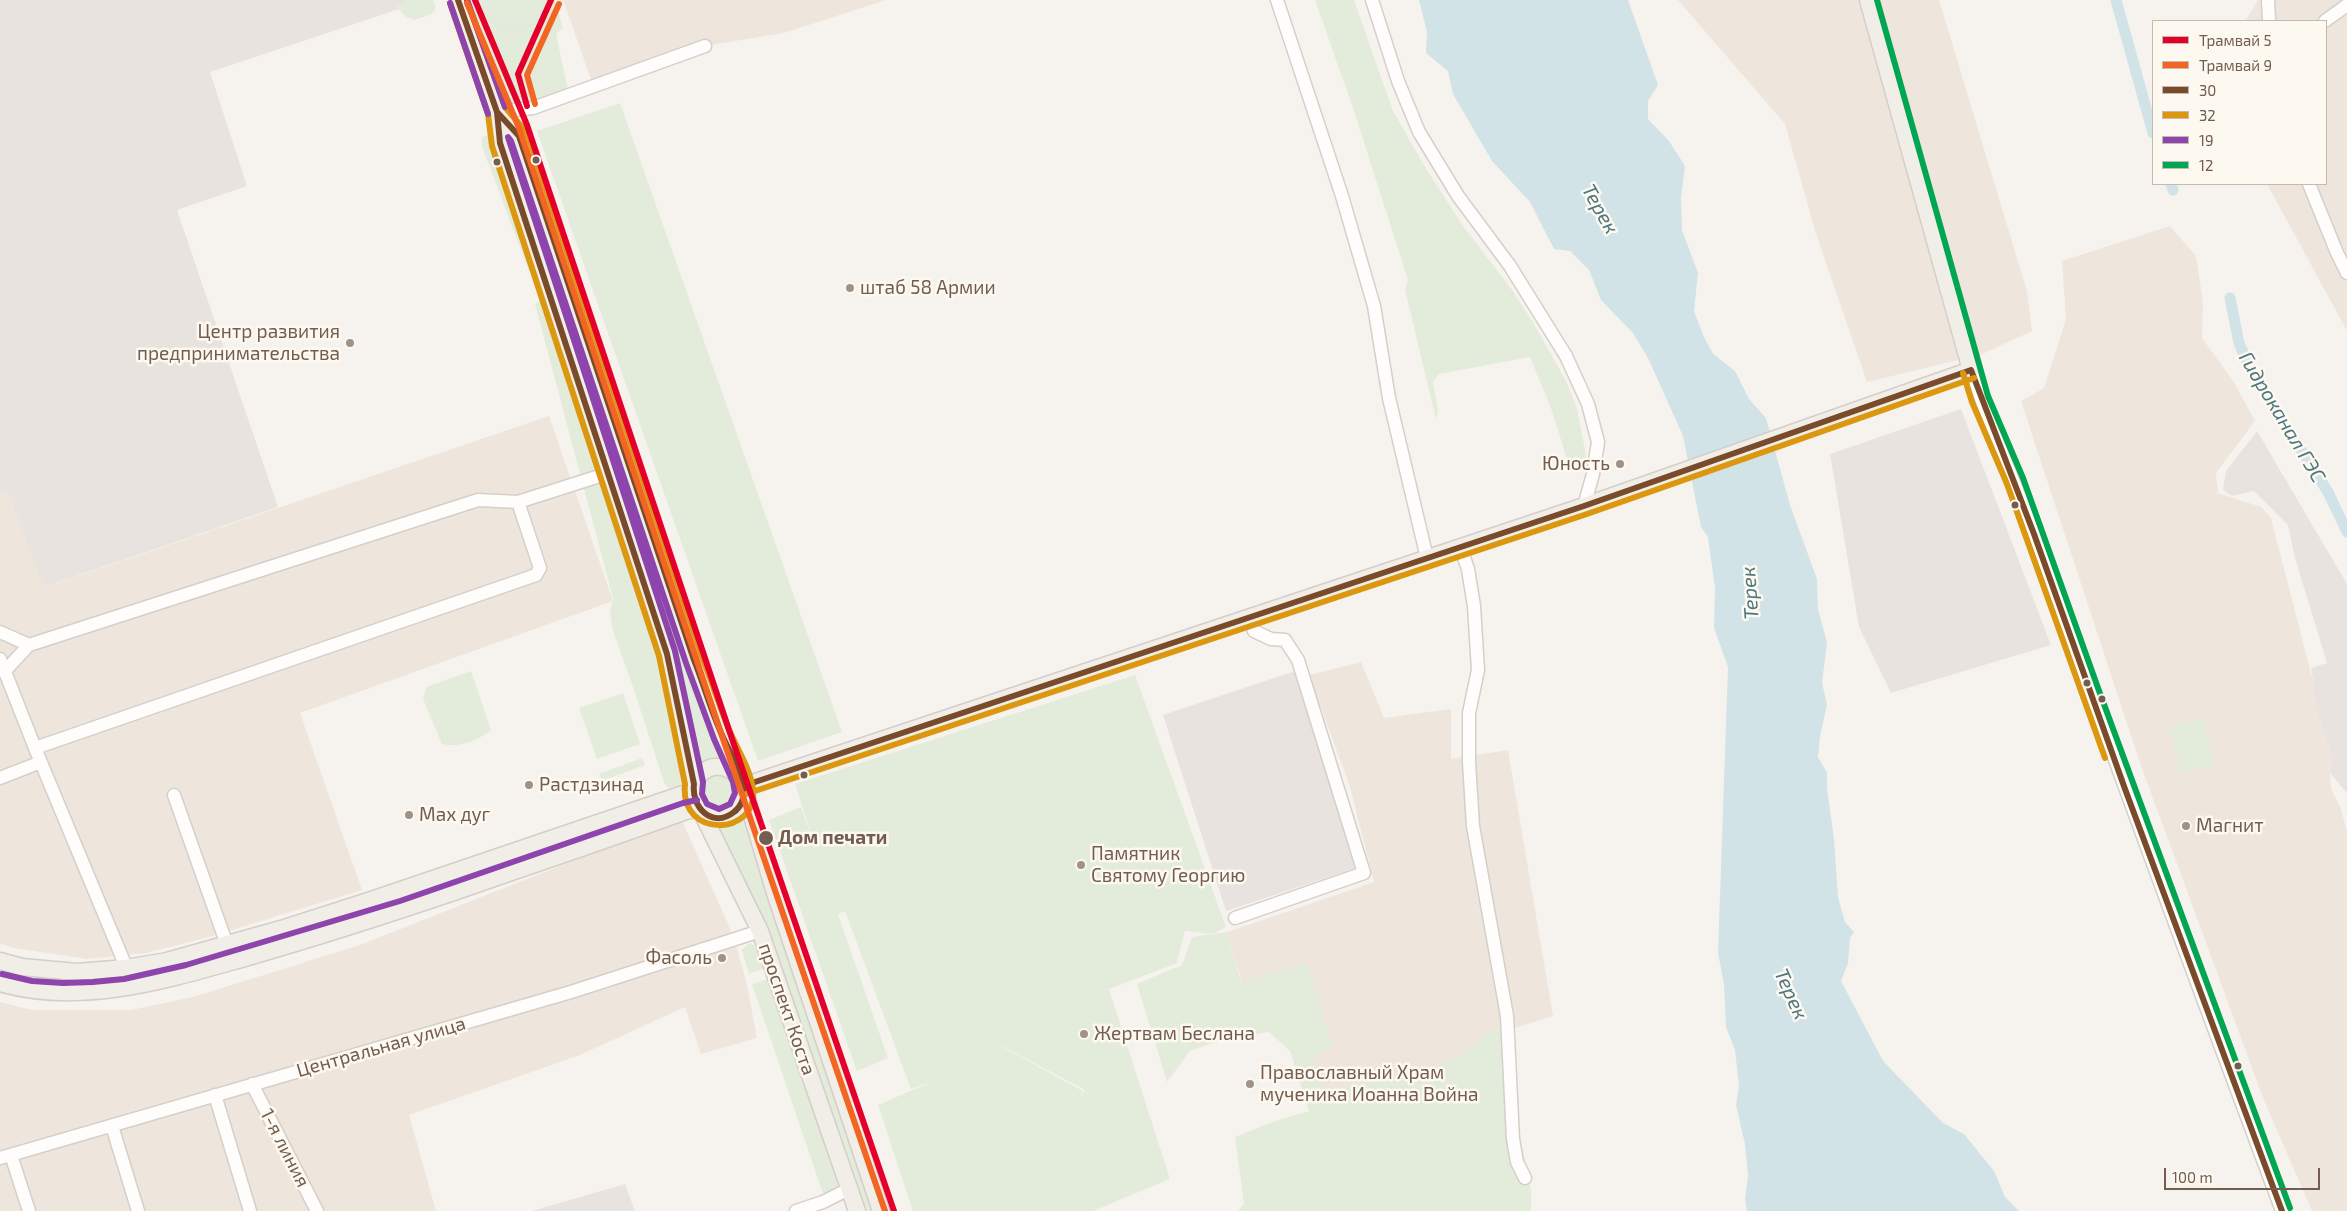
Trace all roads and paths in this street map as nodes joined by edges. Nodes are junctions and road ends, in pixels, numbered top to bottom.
1 (458, 0) edge
2 (1278, 0) edge
3 (1372, 0) edge
4 (1868, 0) edge
5 (2268, 0) edge
6 (2347, 5) edge
7 (2269, 20) edge
8 (2326, 20) edge
9 (705, 46) dead end
10 (497, 112) junction
11 (2309, 185) edge
12 (2347, 273) edge
13 (1971, 370) junction
14 (609, 473) junction
15 (518, 502) junction
16 (1584, 506) junction
17 (1460, 546) junction
18 (1427, 558) junction
19 (1249, 618) junction
20 (0, 632) edge
21 (29, 644) junction
22 (2, 666) edge
23 (34, 748) junction
24 (41, 762) junction
25 (0, 778) edge
26 (742, 786) junction
27 (693, 788) junction
28 (174, 795) dead end
29 (700, 811) junction
30 (1235, 918) dead end
31 (760, 931) junction
32 (226, 945) junction
33 (0, 961) edge
34 (126, 968) junction
35 (0, 982) edge
36 (134, 986) junction
37 (252, 1084) junction
38 (215, 1095) junction
39 (112, 1126) junction
40 (5, 1157) edge
41 (1525, 1178) dead end
42 (849, 1189) junction
43 (29, 1211) edge
44 (138, 1211) edge
45 (250, 1211) edge
46 (317, 1211) edge
47 (796, 1211) edge
48 (857, 1211) edge
49 (881, 1211) edge
50 (2282, 1211) edge

1 - 10 main road, проспект Коста
2 - 18 street
3 - 16 street
4 - 13 main road
5 - 7 street
6 - 8 street
9 - 10 street
10 - 14 main road, проспект Коста
10 - 26 main road, проспект Коста
11 - 12 street
13 - 16 main road
13 - 50 street
14 - 15 street
14 - 27 main road, проспект Коста
15 - 21 street
15 - 23 street
16 - 17 main road
17 - 18 main road
17 - 41 street
18 - 19 main road
19 - 26 main road
19 - 30 street
20 - 21 street
21 - 22 street
22 - 23 street
23 - 24 street
24 - 25 street
24 - 34 street
26 - 27 main road
26 - 29 main road
26 - 49 main road, проспект Коста
27 - 29 main road, проспект Коста
27 - 32 main road
28 - 32 street
29 - 31 main road, проспект Коста
29 - 36 main road
31 - 37 street, Центральная улица
31 - 42 main road, проспект Коста
32 - 34 main road
33 - 34 main road
34 - 36 street
35 - 36 main road
37 - 38 street, Центральная улица
37 - 46 street, 1-я линия
38 - 39 street, Центральная улица
38 - 45 street
39 - 40 street, Центральная улица
39 - 44 street
40 - 43 street
42 - 47 street
42 - 48 main road, проспект Коста

